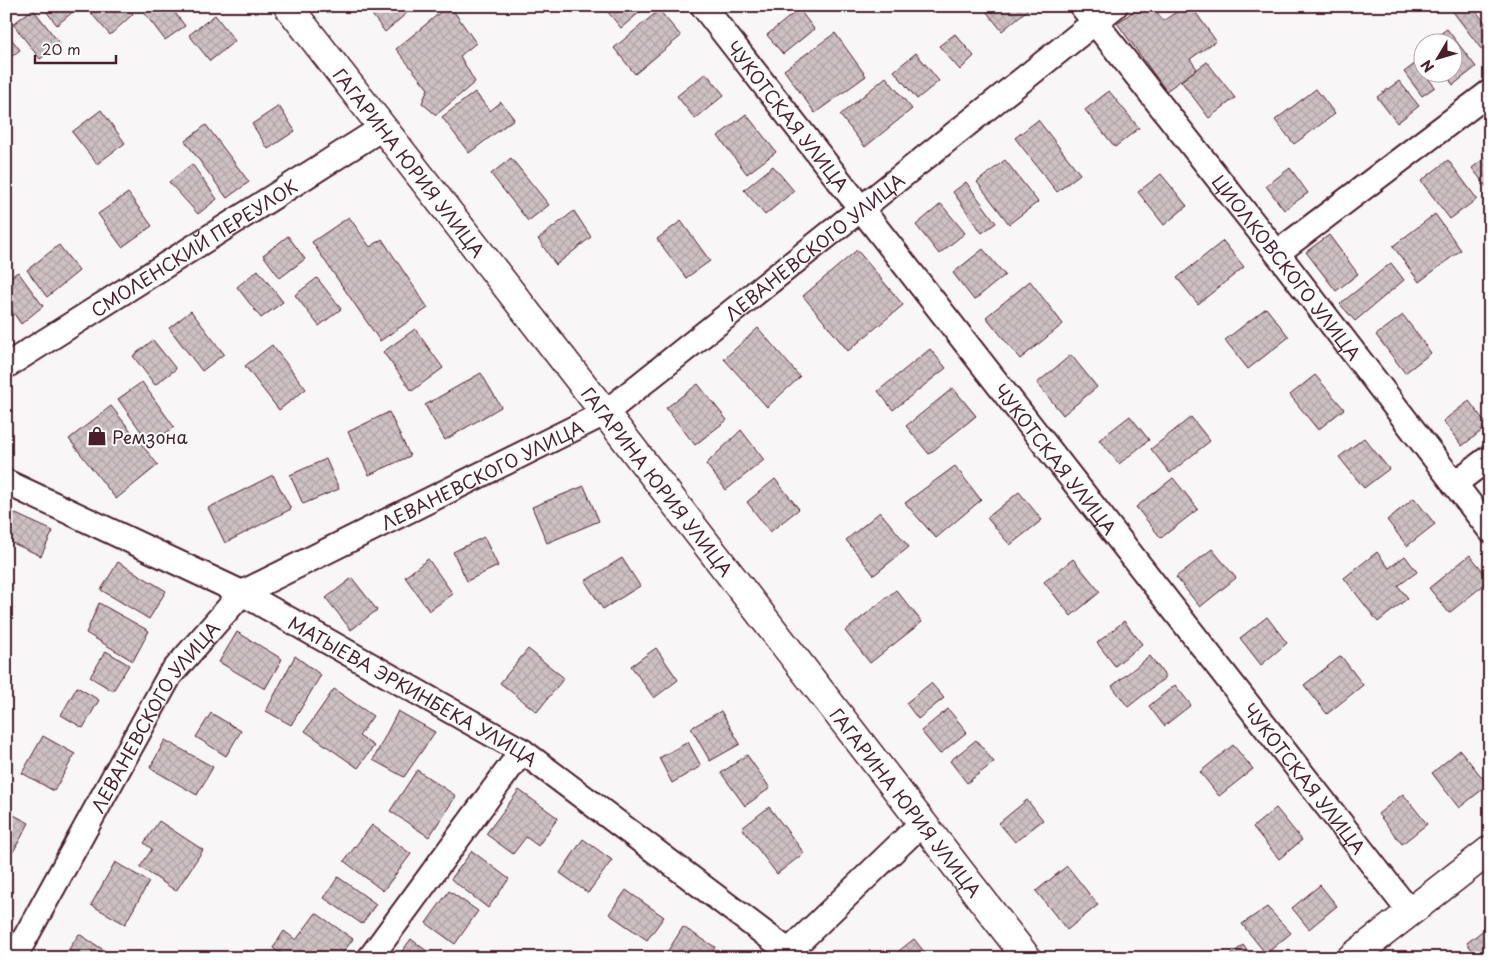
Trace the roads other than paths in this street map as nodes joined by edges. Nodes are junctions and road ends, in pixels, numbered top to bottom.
1 (288, 6) edge
2 (703, 6) edge
3 (1115, 6) edge
4 (1088, 15) edge
5 (1490, 92) edge
6 (382, 128) junction
7 (860, 209) junction
8 (1277, 253) junction
9 (6, 366) edge
10 (605, 413) junction
11 (1490, 457) edge
12 (6, 482) edge
13 (1454, 484) junction
14 (1490, 530) edge
15 (242, 592) junction
16 (522, 752) junction
17 (922, 824) junction
18 (1490, 850) edge
19 (1409, 912) junction
20 (785, 955) edge
21 (14, 958) edge
22 (370, 958) edge
23 (1027, 958) edge
24 (1351, 958) edge

1 - 6 main road, ГАГАРИНА ЮРИЯ УЛИЦА
2 - 7 street, ЧУКОТСКАЯ УЛИЦА
3 - 4 street, ЛЕВАНЕВСКОГО УЛИЦА
4 - 7 street, ЛЕВАНЕВСКОГО УЛИЦА
4 - 8 street, ЦИОЛКОВСКОГО УЛИЦА
5 - 8 street
6 - 9 street, СМОЛЕНСКИЙ ПЕРЕУЛОК
6 - 10 main road, ГАГАРИНА ЮРИЯ УЛИЦА
7 - 10 street, ЛЕВАНЕВСКОГО УЛИЦА
7 - 19 street, ЧУКОТСКАЯ УЛИЦА
8 - 13 street, ЦИОЛКОВСКОГО УЛИЦА
10 - 15 street, ЛЕВАНЕВСКОГО УЛИЦА
10 - 17 main road, ГАГАРИНА ЮРИЯ УЛИЦА
11 - 13 street
12 - 15 street, МАТЫЕВА ЭРКИНБЕКА УЛИЦА
13 - 14 street, ЦИОЛКОВСКОГО УЛИЦА
15 - 16 street, МАТЫЕВА ЭРКИНБЕКА УЛИЦА
15 - 21 street, ЛЕВАНЕВСКОГО УЛИЦА
16 - 20 street, МАТЫЕВА ЭРКИНБЕКА УЛИЦА
16 - 22 street
17 - 20 street
17 - 23 main road, ГАГАРИНА ЮРИЯ УЛИЦА
18 - 19 main road
19 - 24 main road

